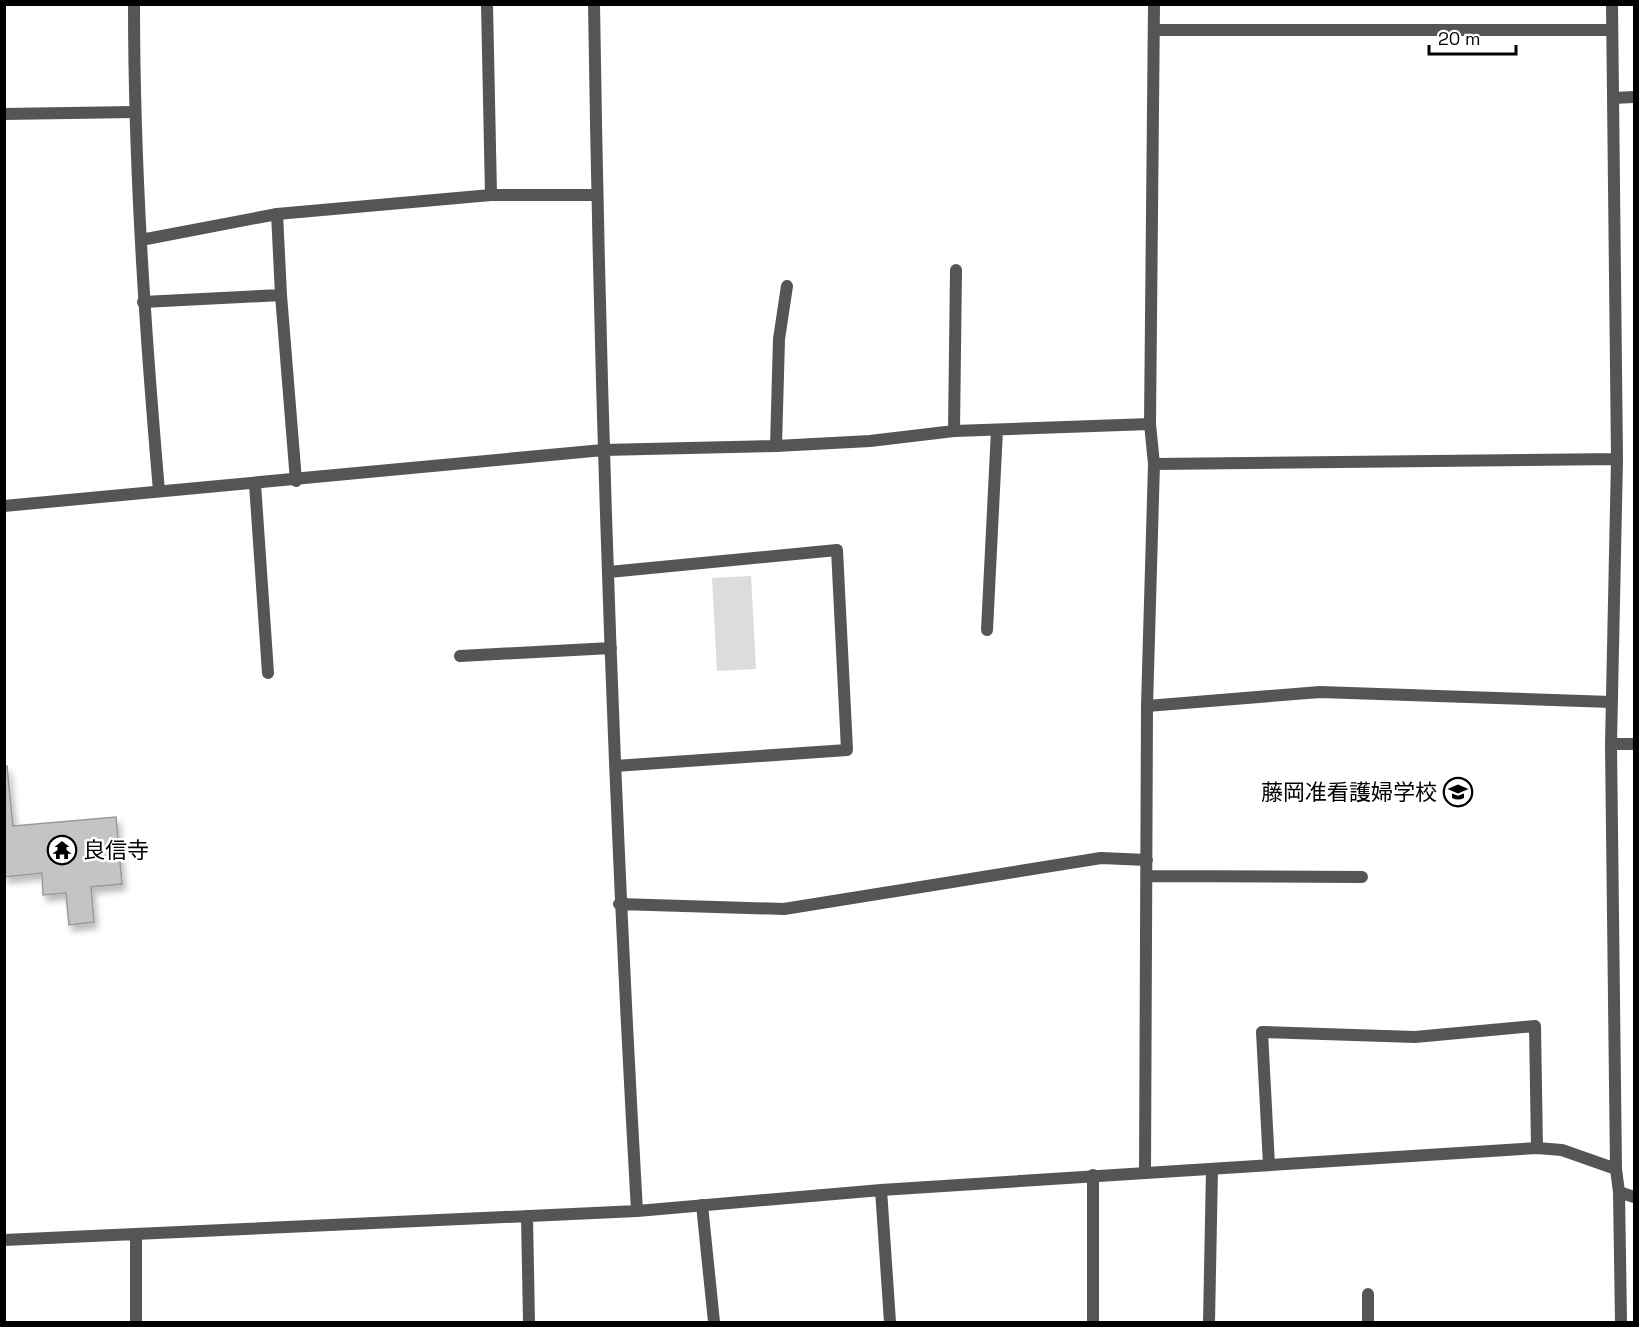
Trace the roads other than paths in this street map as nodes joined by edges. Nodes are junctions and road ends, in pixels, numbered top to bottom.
1 (134, 4) edge
2 (487, 4) edge
3 (594, 4) edge
4 (1154, 4) edge
5 (1612, 4) edge
6 (1155, 30) junction
7 (1612, 30) junction
8 (1635, 97) edge
9 (1613, 98) junction
10 (134, 112) junction
11 (4, 114) edge
12 (491, 195) junction
13 (596, 195) junction
14 (277, 214) junction
15 (141, 240) junction
16 (956, 270) dead end
17 (787, 286) dead end
18 (280, 296) junction
19 (143, 302) junction
20 (1150, 424) junction
21 (998, 430) junction
22 (954, 431) junction
23 (776, 446) junction
24 (603, 450) junction
25 (1617, 459) junction
26 (1154, 464) junction
27 (296, 481) junction
28 (255, 484) junction
29 (159, 491) junction
30 (4, 506) edge
31 (609, 572) junction
32 (987, 630) dead end
33 (611, 648) junction
34 (460, 656) dead end
35 (268, 673) dead end
36 (1611, 702) junction
37 (1147, 706) junction
38 (1611, 744) junction
39 (1635, 744) edge
40 (615, 766) junction
41 (1147, 860) junction
42 (1147, 876) junction
43 (1362, 877) dead end
44 (619, 904) junction
45 (1537, 1148) junction
46 (1269, 1165) junction
47 (1212, 1168) junction
48 (1616, 1169) junction
49 (1145, 1172) junction
50 (1093, 1176) junction
51 (881, 1190) junction
52 (1619, 1192) junction
53 (1635, 1197) edge
54 (702, 1205) junction
55 (637, 1211) junction
56 (527, 1216) junction
57 (136, 1234) junction
58 (4, 1240) edge
59 (1368, 1294) dead end
60 (136, 1323) edge
61 (529, 1323) edge
62 (714, 1323) edge
63 (890, 1323) edge
64 (1093, 1323) edge
65 (1209, 1323) edge
66 (1368, 1323) edge
67 (1620, 1323) edge

1 - 10 street
2 - 12 street
3 - 13 street
4 - 6 street
5 - 7 street
6 - 7 street
6 - 20 street
7 - 9 street
8 - 9 street
9 - 25 street
10 - 11 street
10 - 15 street
12 - 13 street
12 - 14 street
13 - 24 street
14 - 15 street
14 - 18 street
15 - 19 street
16 - 22 street
17 - 23 street
18 - 19 street
18 - 27 street
19 - 29 street
20 - 21 street
20 - 26 street
21 - 22 street
21 - 32 street
22 - 23 street
23 - 24 street
24 - 27 street
24 - 31 street
25 - 26 street
25 - 36 street
26 - 37 street
27 - 28 street
28 - 29 street
28 - 35 street
29 - 30 street
31 - 33 street
31 - 40 street
33 - 34 street
33 - 40 street
36 - 37 street
36 - 38 street
37 - 41 street
38 - 39 street
38 - 48 street
40 - 44 street
41 - 42 street
41 - 44 street
42 - 43 street
42 - 49 street
44 - 55 street
45 - 46 street
45 - 46 street
45 - 48 street
46 - 47 street
47 - 49 street
47 - 65 street
48 - 52 street
49 - 50 street
50 - 51 street
50 - 64 street
51 - 54 street
51 - 63 street
52 - 53 street
52 - 67 street
54 - 55 street
54 - 62 street
55 - 56 street
56 - 57 street
56 - 61 street
57 - 58 street
57 - 60 street
59 - 66 street

